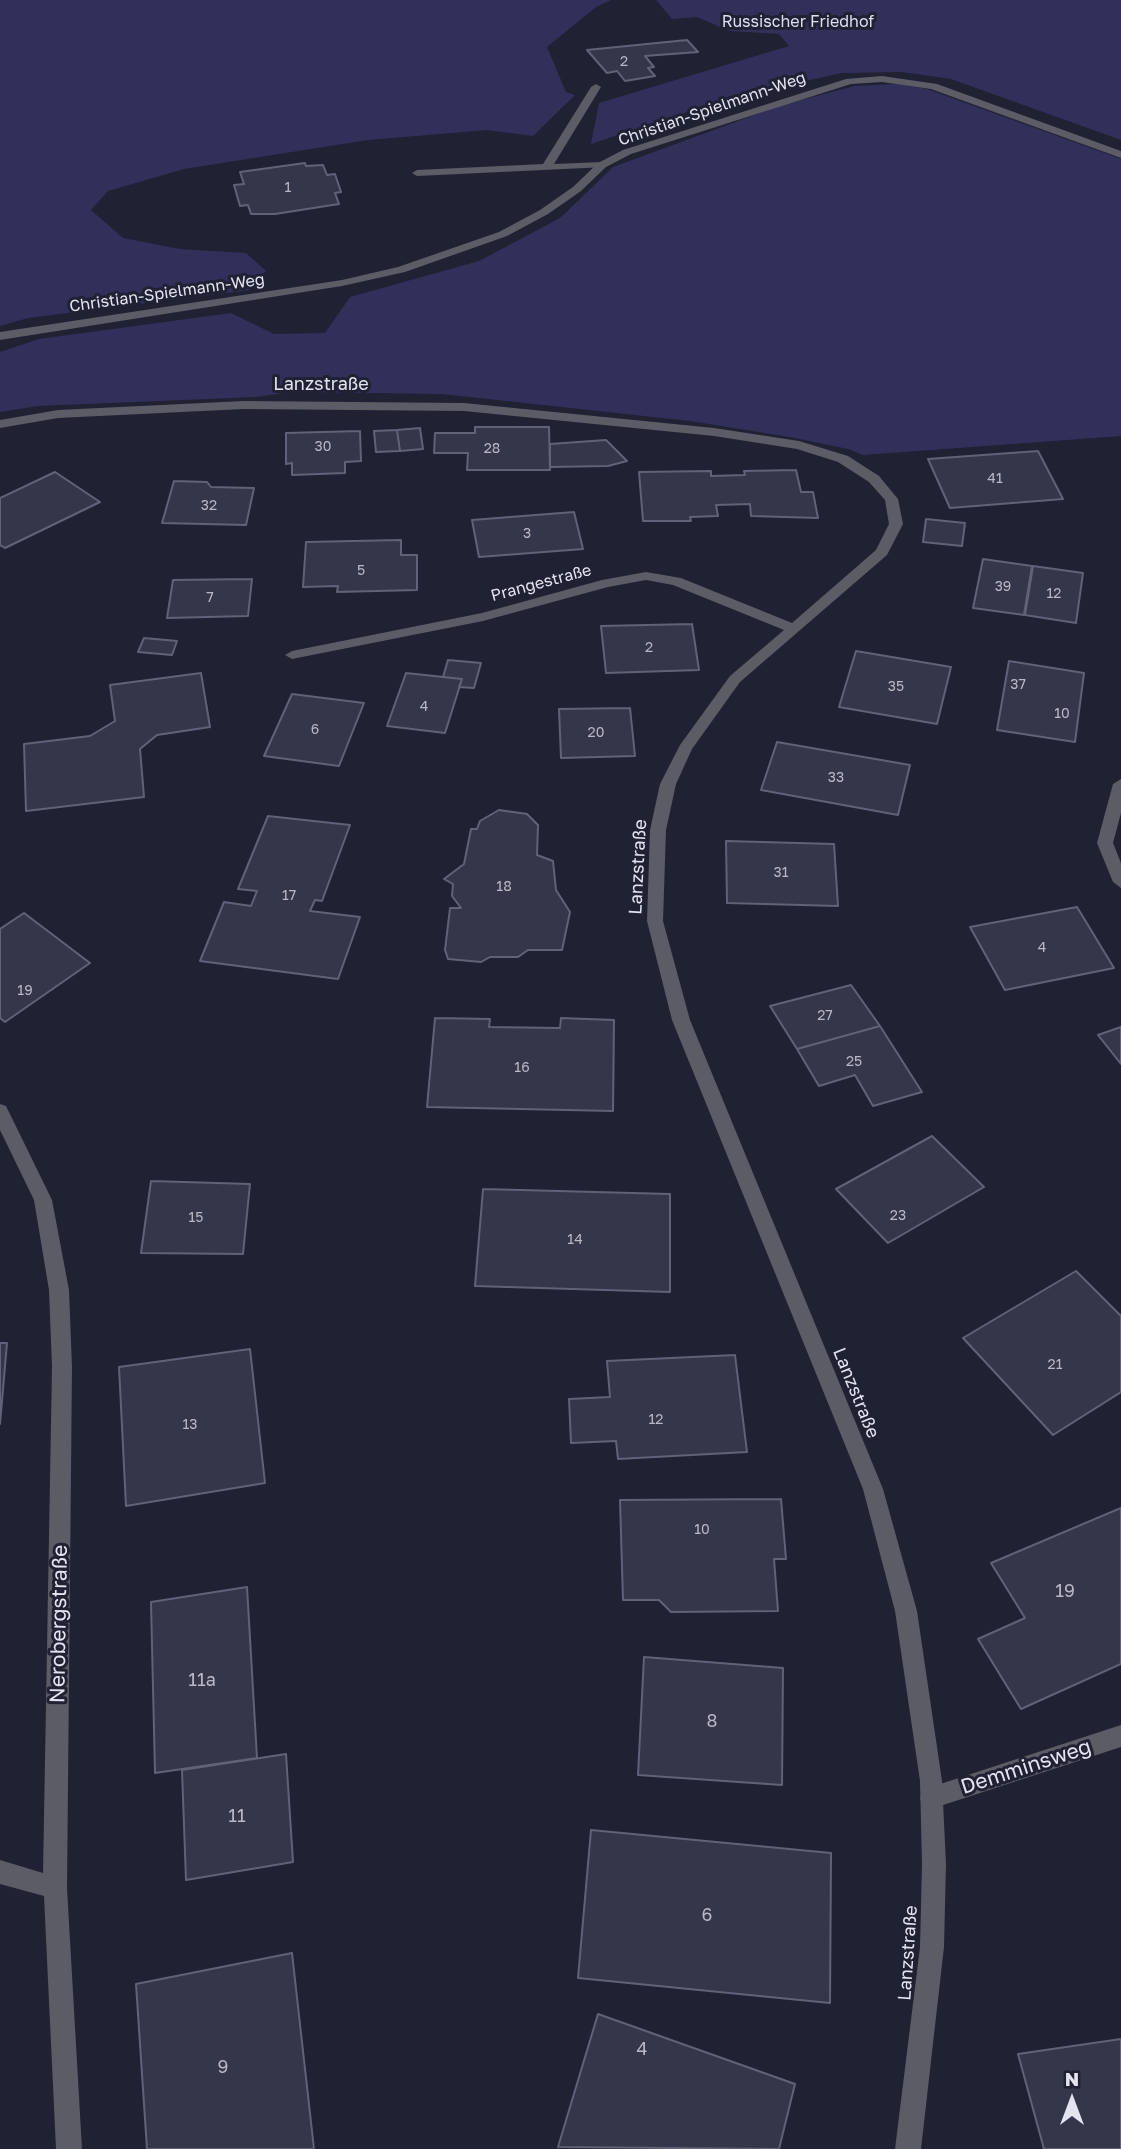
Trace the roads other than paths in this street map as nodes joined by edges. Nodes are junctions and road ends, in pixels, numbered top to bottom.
1 (596, 87) dead end
2 (1121, 155) edge
3 (548, 165) junction
4 (602, 165) junction
5 (417, 173) dead end
6 (0, 336) edge
7 (0, 424) edge
8 (792, 628) junction
9 (292, 655) dead end
10 (1121, 784) edge
11 (1121, 882) edge
12 (0, 1111) edge
13 (1121, 1736) edge
14 (931, 1798) junction
15 (0, 1872) edge
16 (55, 1888) junction
17 (69, 2149) edge
18 (908, 2149) edge

1 - 3 street
2 - 4 street, Christian-Spielmann-Weg
3 - 4 street
3 - 5 street
4 - 6 street, Christian-Spielmann-Weg
7 - 8 street, Lanzstraße
8 - 9 street, Prangestraße
8 - 14 street, Lanzstraße
10 - 11 street
12 - 16 street, Nerobergstraße
13 - 14 street, Demminsweg
14 - 18 street, Lanzstraße
15 - 16 street
16 - 17 street, Nerobergstraße

